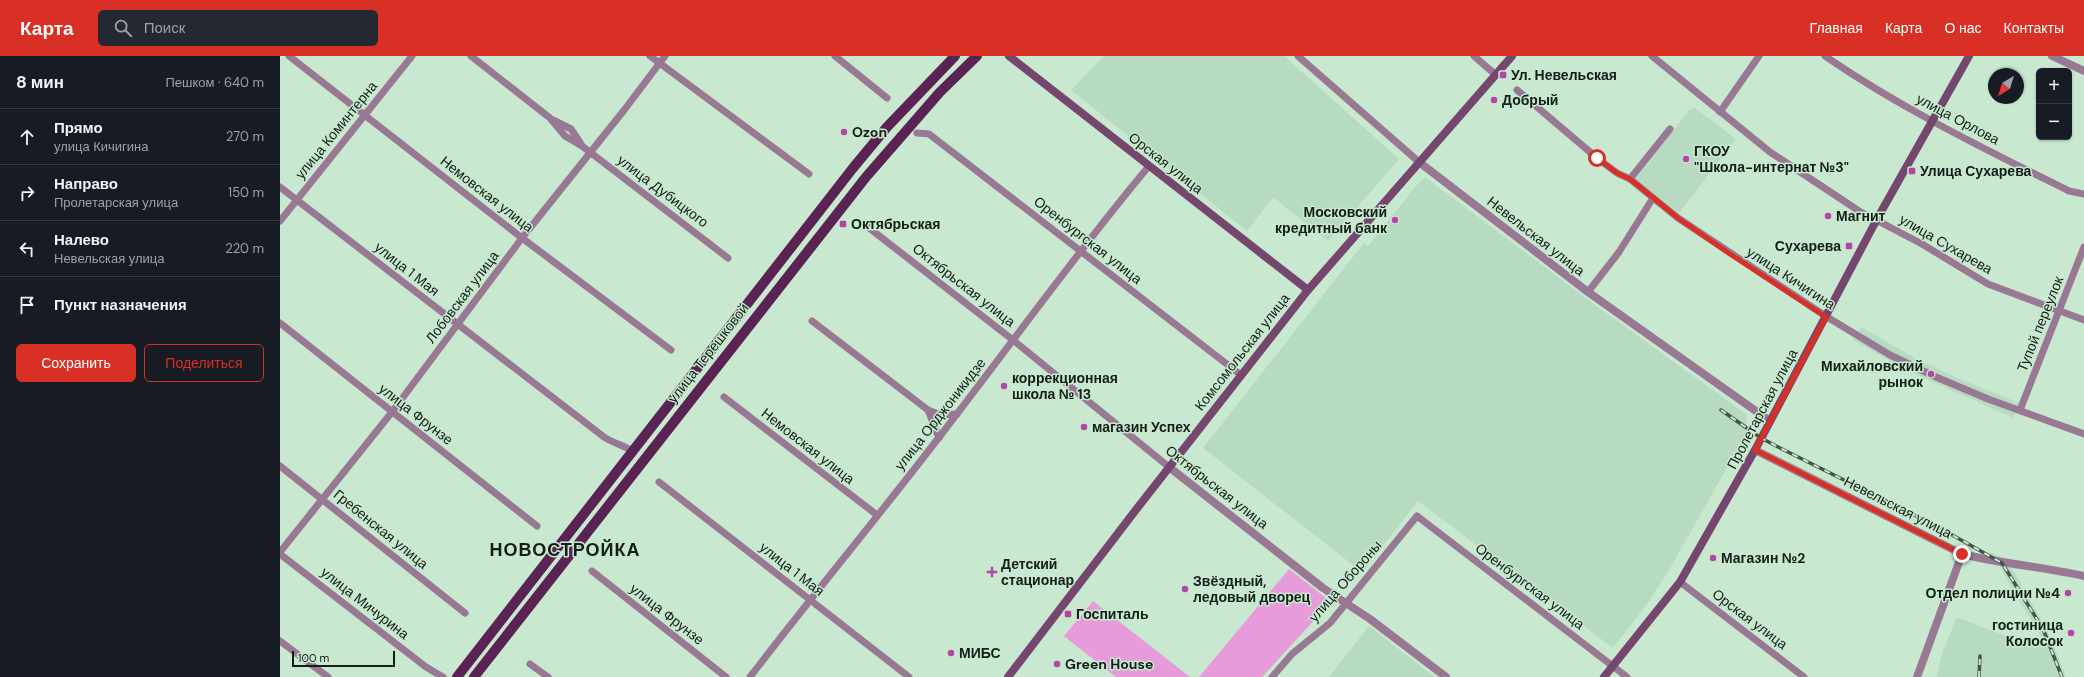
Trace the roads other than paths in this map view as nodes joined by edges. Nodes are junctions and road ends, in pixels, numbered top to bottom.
1 (289, 56) edge
2 (412, 56) edge
3 (471, 56) edge
4 (650, 56) edge
5 (665, 56) edge
6 (835, 56) edge
7 (955, 56) edge
8 (977, 56) edge
9 (1009, 56) edge
10 (1298, 56) edge
11 (1474, 56) edge
12 (1512, 56) edge
13 (1652, 56) edge
14 (1759, 56) edge
15 (1825, 56) edge
16 (1969, 56) edge
17 (2052, 56) edge
18 (660, 63) junction
19 (2084, 71) edge
20 (1496, 75) junction
21 (1517, 90) dead end
22 (887, 98) dead end
23 (1720, 112) junction
24 (364, 115) junction
25 (1932, 122) junction
26 (1670, 128) dead end
27 (917, 133) dead end
28 (591, 152) junction
29 (1419, 162) junction
30 (1149, 166) junction
31 (809, 174) dead end
32 (1630, 179) junction
33 (280, 187) edge
34 (2084, 194) edge
35 (1653, 198) junction
36 (296, 200) junction
37 (1877, 219) junction
38 (280, 221) edge
39 (864, 224) dead end
40 (522, 238) junction
41 (2084, 247) edge
42 (1080, 250) junction
43 (728, 258) dead end
44 (1308, 290) junction
45 (1588, 292) junction
46 (2059, 309) junction
47 (1826, 317) junction
48 (812, 320) dead end
49 (2084, 320) edge
50 (280, 323) edge
51 (458, 325) junction
52 (1014, 340) junction
53 (671, 350) dead end
54 (1241, 375) junction
55 (724, 397) dead end
56 (928, 410) junction
57 (2020, 410) junction
58 (392, 412) junction
59 (957, 414) junction
60 (1770, 421) junction
61 (2084, 434) edge
62 (939, 438) junction
63 (1755, 450) junction
64 (633, 452) junction
65 (280, 466) edge
66 (1169, 466) junction
67 (659, 482) dead end
68 (322, 499) junction
69 (877, 515) junction
70 (1417, 516) joint
71 (537, 526) dead end
72 (280, 553) edge
73 (1962, 554) junction
74 (592, 571) dead end
75 (2084, 576) edge
76 (1680, 582) junction
77 (810, 598) junction
78 (1345, 603) junction
79 (465, 613) dead end
80 (280, 641) edge
81 (530, 664) dead end
82 (1613, 666) junction
83 (328, 677) edge
84 (443, 677) edge
85 (457, 677) edge
86 (474, 677) edge
87 (548, 677) edge
88 (726, 677) edge
89 (750, 677) edge
90 (909, 677) edge
91 (1008, 677) edge
92 (1272, 677) edge
93 (1446, 677) edge
94 (1604, 677) edge
95 (1627, 677) edge
96 (1804, 677) edge
97 (1917, 677) edge

1 - 24 street, Немовская улица
2 - 24 street, улица Коминтерна
3 - 28 street, улица Дубицкого
4 - 18 street
5 - 18 street, Лобовская улица
6 - 22 street
7 - 64 main road, улица Терешковой
8 - 86 main road, улица Терешковой
9 - 30 main road, Орская улица
10 - 29 street, Невельская улица
11 - 20 street
12 - 20 main road, Комсомольская улица
13 - 23 street, улица Сухарева
14 - 23 street
15 - 25 street, улица Орлова
16 - 25 main road, Пролетарская улица
17 - 19 street
18 - 28 street, Лобовская улица
18 - 31 street
20 - 29 main road, Комсомольская улица
21 - 32 street, улица Кичигина
23 - 37 street, улица Сухарева
24 - 36 street, улица Коминтерна
24 - 40 street, Немовская улица
25 - 34 street, улица Орлова
25 - 37 main road, Пролетарская улица
26 - 32 street
27 - 42 street, Оренбургская улица
28 - 40 street, Лобовская улица
28 - 43 street, улица Дубицкого
29 - 44 main road, Комсомольская улица
29 - 45 street, Невельская улица
30 - 42 street, улица Орджоникидзе
30 - 44 main road, Орская улица
32 - 35 street, улица Кичигина
33 - 36 street, улица 1 Мая
35 - 45 street
35 - 47 street, улица Кичигина
36 - 38 street, улица Коминтерна
36 - 51 street, улица 1 Мая
37 - 46 street, улица Сухарева
37 - 47 main road, Пролетарская улица
39 - 52 street, Октябрьская улица
40 - 51 street, Лобовская улица
40 - 53 street, Немовская улица
41 - 46 street, Тупой переулок
42 - 52 street, улица Орджоникидзе
42 - 54 street, Оренбургская улица
44 - 54 main road, Комсомольская улица
45 - 60 street, Невельская улица
46 - 49 street, улица Сухарева
46 - 57 street, Тупой переулок
47 - 57 street, улица Кичигина
47 - 60 main road, Пролетарская улица
48 - 56 street
50 - 58 street, улица Фрунзе
51 - 58 street, Лобовская улица
51 - 64 street, улица 1 Мая
52 - 59 street, улица Орджоникидзе
52 - 66 street, Октябрьская улица
54 - 66 main road, Комсомольская улица
55 - 69 street, Немовская улица
56 - 59 street
56 - 62 street
57 - 61 street, улица Кичигина
58 - 68 street, Лобовская улица
58 - 71 street, улица Фрунзе
59 - 62 street, улица Орджоникидзе
60 - 63 main road, Пролетарская улица
62 - 69 street, улица Орджоникидзе
63 - 73 street, Невельская улица
63 - 76 main road, Пролетарская улица
64 - 85 main road, улица Терешковой
65 - 68 street, Гребенская улица
66 - 78 street, Октябрьская улица
66 - 91 main road, Комсомольская улица
67 - 77 street, улица 1 Мая
68 - 72 street, Лобовская улица
68 - 79 street, Гребенская улица
69 - 77 street, улица Орджоникидзе
70 - 78 street, улица Обороны
70 - 82 street, Оренбургская улица
72 - 84 street, улица Мичурина
73 - 75 street, Невельская улица
73 - 97 street
74 - 88 street, улица Фрунзе
76 - 82 main road, Пролетарская улица
76 - 96 street, Орская улица
77 - 89 street, улица Орджоникидзе
77 - 90 street, улица 1 Мая
78 - 92 street, улица Обороны
78 - 93 street, Октябрьская улица
80 - 83 street
81 - 87 street
82 - 94 main road, Пролетарская улица
82 - 95 street, Оренбургская улица

